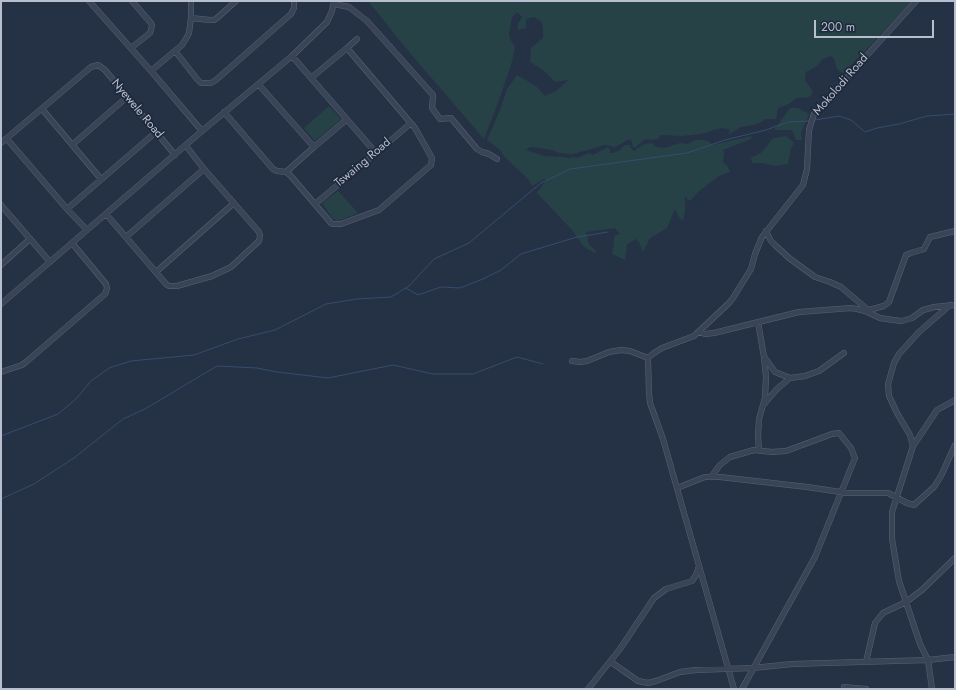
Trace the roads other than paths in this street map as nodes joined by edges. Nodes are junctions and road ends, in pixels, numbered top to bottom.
1 (89, 1) edge
2 (132, 1) edge
3 (190, 1) edge
4 (236, 1) edge
5 (294, 1) edge
6 (916, 1) edge
7 (334, 2) edge
8 (191, 18) junction
9 (357, 39) dead end
10 (131, 48) junction
11 (347, 48) junction
12 (175, 51) junction
13 (292, 56) junction
14 (151, 71) junction
15 (311, 78) junction
16 (259, 85) junction
17 (127, 97) junction
18 (42, 109) junction
19 (224, 112) junction
20 (346, 120) junction
21 (411, 123) junction
22 (202, 131) junction
23 (156, 132) junction
24 (6, 139) junction
25 (1, 143) edge
26 (72, 145) junction
27 (186, 146) junction
28 (314, 147) junction
29 (376, 153) junction
30 (175, 155) junction
31 (497, 159) dead end
32 (204, 169) junction
33 (286, 172) junction
34 (100, 179) junction
35 (234, 204) junction
36 (315, 204) junction
37 (1, 205) edge
38 (67, 209) junction
39 (106, 214) junction
40 (87, 230) junction
41 (766, 231) junction
42 (955, 231) edge
43 (126, 237) junction
44 (30, 239) junction
45 (72, 243) junction
46 (50, 262) junction
47 (1, 265) edge
48 (156, 272) junction
49 (1, 304) edge
50 (953, 305) edge
51 (866, 311) junction
52 (758, 322) junction
53 (699, 332) junction
54 (844, 353) dead end
55 (764, 357) junction
56 (648, 358) junction
57 (572, 361) dead end
58 (1, 372) edge
59 (790, 378) junction
60 (955, 400) edge
61 (762, 406) junction
62 (955, 445) edge
63 (913, 446) junction
64 (759, 451) junction
65 (711, 477) junction
66 (677, 488) junction
67 (840, 493) junction
68 (896, 498) junction
69 (955, 558) edge
70 (699, 565) junction
71 (906, 602) junction
72 (955, 657) edge
73 (928, 660) junction
74 (611, 662) junction
75 (866, 662) junction
76 (753, 668) junction
77 (728, 669) junction
78 (844, 686) dead end
79 (588, 689) edge
80 (734, 689) edge
81 (742, 689) edge
82 (866, 689) edge
83 (932, 689) edge

1 - 10 street
2 - 10 street
3 - 8 street
4 - 8 street
5 - 12 street
6 - 41 street, Mokolodi Road
7 - 13 street
7 - 31 street
8 - 12 street
9 - 11 street
10 - 14 street
11 - 15 street
11 - 21 street
12 - 14 street
13 - 15 street
13 - 16 street
14 - 22 street
15 - 20 street
16 - 19 street
16 - 28 street
17 - 18 street, Nyewele Road
17 - 23 street, Nyewele Road
17 - 26 street
18 - 24 street
18 - 26 street
19 - 22 street
19 - 33 street
20 - 28 street
20 - 29 street
21 - 29 street, Tswaing Road
21 - 36 street
22 - 27 street
23 - 30 street, Nyewele Road
23 - 34 street
24 - 25 street
24 - 38 street
26 - 34 street
27 - 30 street
27 - 32 street
28 - 33 street
29 - 36 street, Tswaing Road
30 - 39 street
32 - 35 street
32 - 43 street
33 - 36 street
34 - 38 street
35 - 48 street
35 - 48 street
37 - 44 street
38 - 40 street
39 - 40 street
39 - 43 street
40 - 45 street
41 - 51 street
41 - 53 street, Mokolodi Road
42 - 51 street
43 - 48 street
44 - 46 street
44 - 47 street
45 - 46 street
45 - 58 street
46 - 49 street
50 - 51 street
50 - 63 street
51 - 52 street
52 - 53 street
52 - 55 street
53 - 56 street, Mokolodi Road
54 - 59 street
55 - 59 street
55 - 61 street
56 - 57 street
56 - 66 street
59 - 61 street
60 - 63 street
61 - 64 street
62 - 68 street
63 - 68 street
64 - 65 street
64 - 67 street
65 - 66 street
65 - 67 street
66 - 70 street
67 - 68 street
67 - 76 street
68 - 71 street
69 - 71 street
70 - 74 street
70 - 77 street
71 - 73 street
71 - 75 street
72 - 73 street
73 - 75 street
73 - 83 street
74 - 77 street
74 - 79 street
75 - 76 street
76 - 77 street
76 - 81 street
77 - 80 street
78 - 82 street

